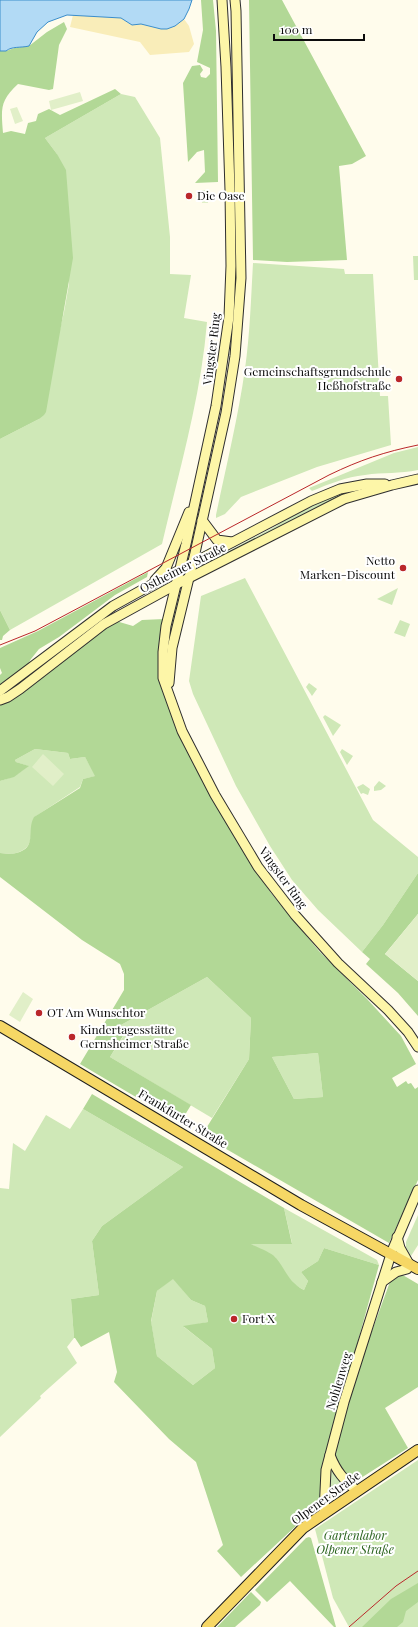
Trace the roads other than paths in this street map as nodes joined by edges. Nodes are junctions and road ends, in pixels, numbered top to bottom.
1 (222, 0) edge
2 (235, 0) edge
3 (418, 479) edge
4 (354, 491) junction
5 (197, 494) junction
6 (202, 520) junction
7 (234, 542) junction
8 (193, 563) junction
9 (179, 570) junction
10 (189, 578) junction
11 (175, 585) junction
12 (148, 586) junction
13 (169, 694) junction
14 (2, 695) edge
15 (0, 1026) edge
16 (418, 1047) edge
17 (418, 1190) edge
18 (397, 1237) junction
19 (390, 1256) junction
20 (411, 1267) edge
21 (418, 1275) edge
22 (382, 1282) junction
23 (418, 1450) edge
24 (330, 1455) junction
25 (357, 1491) junction
26 (324, 1513) junction
27 (207, 1627) edge

1 - 5 main road, Vingster Ring
2 - 6 main road, Vingster Ring
3 - 4 main road, Ostheimer Straße
4 - 7 main road, Ostheimer Straße
4 - 10 main road, Ostheimer Straße
5 - 9 main road, Vingster Ring
5 - 12 main road
6 - 7 main road
6 - 8 main road, Vingster Ring
7 - 8 main road, Ostheimer Straße
8 - 9 main road, Ostheimer Straße
8 - 10 main road, Vingster Ring
9 - 11 main road, Vingster Ring
9 - 12 main road, Ostheimer Straße
10 - 11 main road, Ostheimer Straße
10 - 13 main road, Vingster Ring
11 - 13 main road, Vingster Ring
11 - 14 main road, Ostheimer Straße
12 - 14 main road, Ostheimer Straße
13 - 16 main road, Vingster Ring
15 - 19 main road, Frankfurter Straße
17 - 18 main road
18 - 19 main road
18 - 20 main road
19 - 20 main road, Frankfurter Straße
19 - 22 main road, Nohlenweg
20 - 21 main road, Frankfurter Straße
20 - 22 main road
22 - 24 main road, Nohlenweg
23 - 25 main road, Olpener Straße
24 - 25 main road
24 - 26 main road, Nohlenweg
25 - 26 main road, Olpener Straße
26 - 27 main road, Olpener Straße

